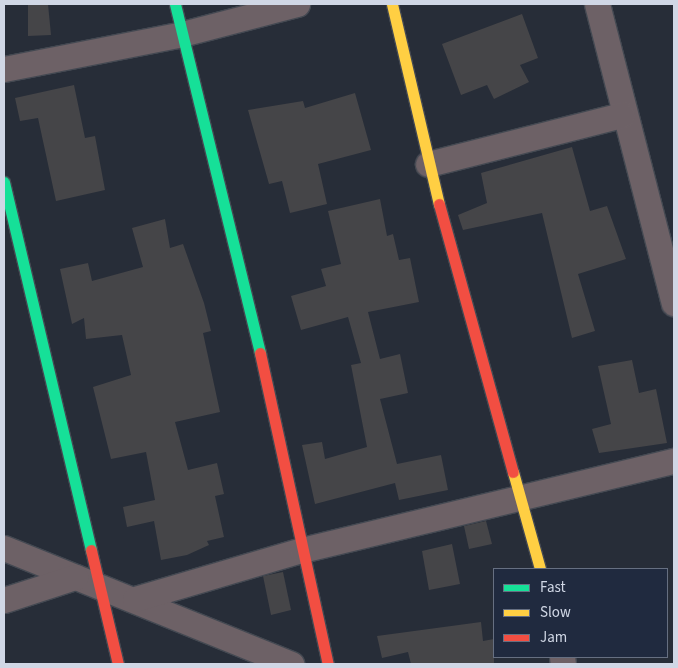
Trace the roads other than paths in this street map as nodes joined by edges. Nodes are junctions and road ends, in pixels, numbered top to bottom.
1 (175, 4) edge
2 (297, 4) edge
3 (392, 4) edge
4 (598, 4) edge
5 (182, 34) junction
6 (4, 69) edge
7 (622, 115) junction
8 (428, 164) junction
9 (4, 182) edge
10 (674, 303) edge
11 (674, 461) edge
12 (523, 500) junction
13 (4, 548) edge
14 (302, 550) junction
15 (540, 568) edge
16 (75, 577) junction
17 (101, 586) junction
18 (135, 599) junction
19 (4, 600) edge
20 (118, 664) edge
21 (291, 664) edge
22 (328, 664) edge

1 - 5 street
2 - 5 street
3 - 8 street
4 - 7 street
5 - 6 street
5 - 14 street
7 - 8 street
7 - 10 street
8 - 12 street
9 - 17 street
11 - 12 street
12 - 14 street
12 - 15 street
13 - 16 street
14 - 18 street
14 - 22 street
16 - 17 street
16 - 19 street
17 - 18 street
17 - 20 street
18 - 21 street

